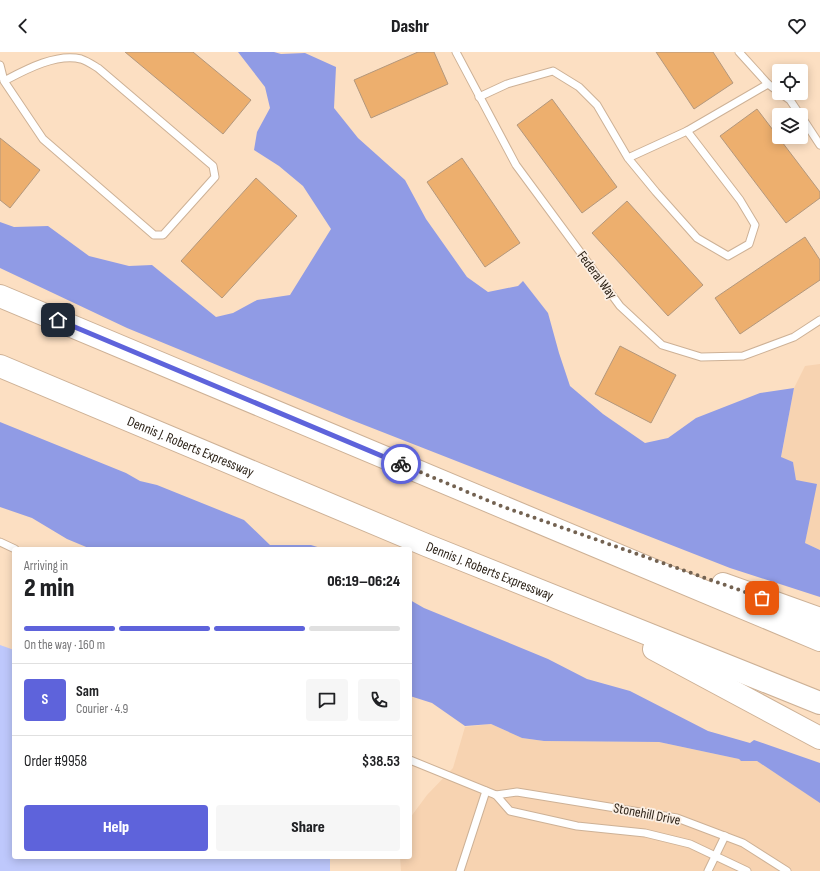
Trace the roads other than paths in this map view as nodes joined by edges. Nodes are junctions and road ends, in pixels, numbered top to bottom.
1 (456, 52) edge
2 (739, 52) edge
3 (0, 65) edge
4 (4, 81) junction
5 (768, 84) junction
6 (772, 87) edge
7 (479, 97) junction
8 (808, 126) edge
9 (687, 131) junction
10 (820, 144) edge
11 (628, 158) junction
12 (0, 296) edge
13 (820, 320) edge
14 (0, 366) edge
15 (0, 371) edge
16 (51, 386) junction
17 (501, 506) junction
18 (0, 542) edge
19 (12, 548) edge
20 (561, 600) junction
21 (820, 619) edge
22 (820, 640) edge
23 (820, 703) edge
24 (820, 738) edge
25 (412, 761) edge
26 (486, 791) junction
27 (496, 795) junction
28 (725, 836) junction
29 (716, 855) junction
30 (460, 871) edge
31 (708, 871) edge
32 (747, 871) edge
33 (787, 871) edge

1 - 7 lane, Federal Way
2 - 5 lane
3 - 4 lane
4 - 4 lane
5 - 6 lane
5 - 9 lane
7 - 11 lane
7 - 13 lane, Federal Way
8 - 10 lane
9 - 11 lane
9 - 11 lane
12 - 17 highway
14 - 16 highway
15 - 16 highway
16 - 20 highway, Dennis J. Roberts Expressway
17 - 21 highway
17 - 22 highway
18 - 19 lane
20 - 23 highway, Dennis J. Roberts Expressway
20 - 24 highway
25 - 26 lane, Stonehill Drive
26 - 27 lane, Stonehill Drive
26 - 30 lane
27 - 28 lane, Stonehill Drive
27 - 29 lane, Stonehill Drive
28 - 29 lane
28 - 33 lane, Stonehill Drive
29 - 31 lane
29 - 32 lane, Stonehill Drive

